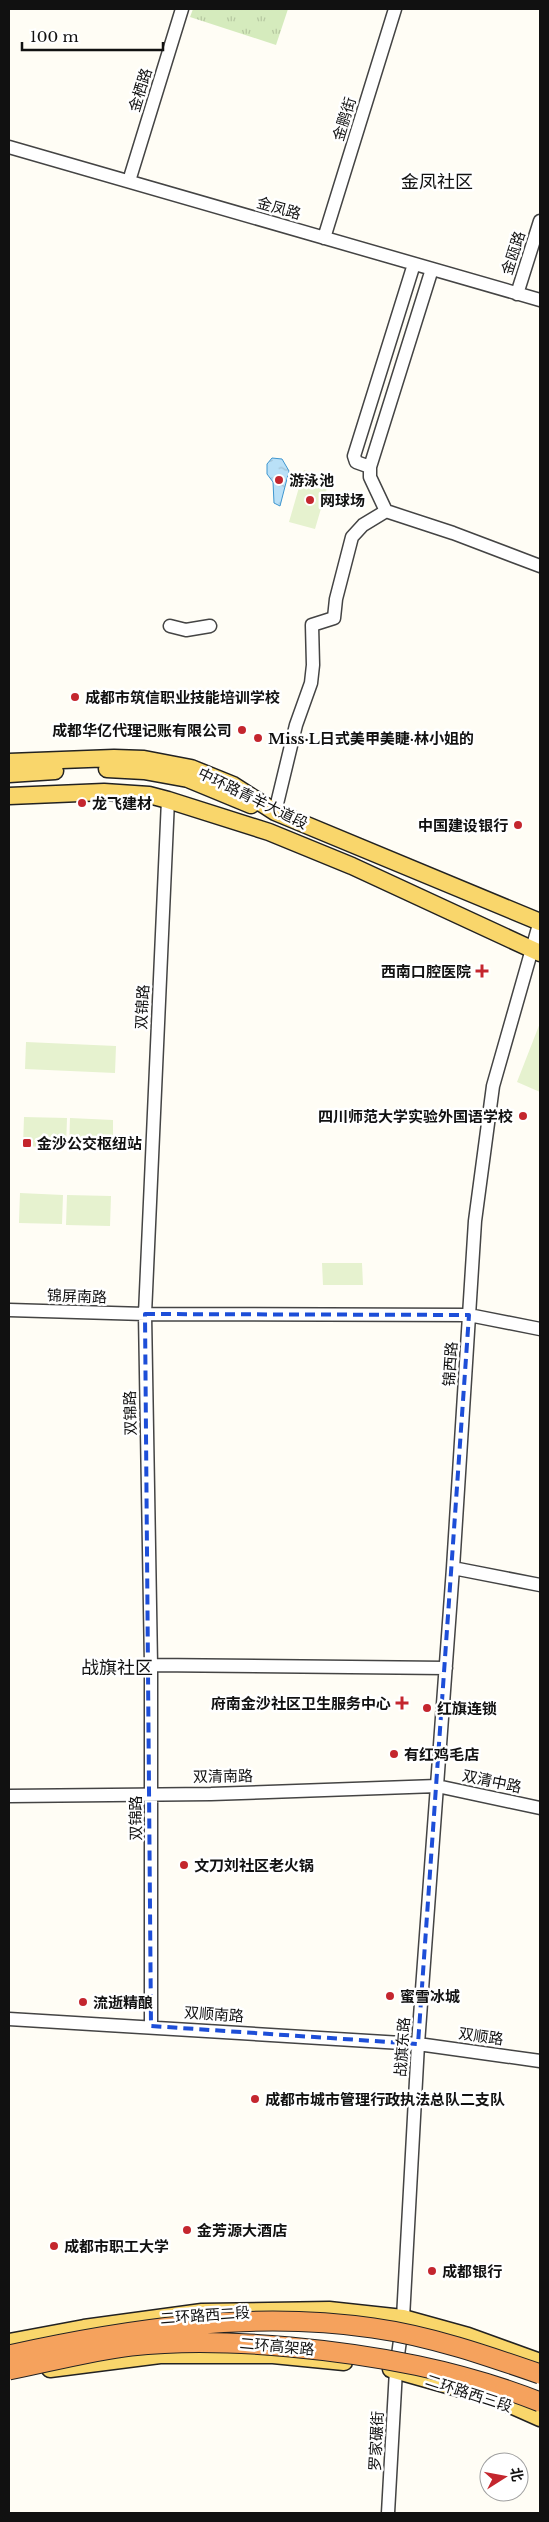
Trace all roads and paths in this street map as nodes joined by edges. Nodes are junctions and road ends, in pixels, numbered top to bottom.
1 (182, 9) edge
2 (395, 9) edge
3 (9, 147) edge
4 (129, 181) junction
5 (540, 221) edge
6 (324, 238) junction
7 (414, 264) junction
8 (432, 269) junction
9 (517, 294) junction
10 (540, 300) edge
11 (370, 467) junction
12 (386, 511) junction
13 (540, 566) edge
14 (170, 626) dead end
15 (210, 626) dead end
16 (9, 762) edge
17 (9, 774) edge
18 (9, 786) edge
19 (9, 796) edge
20 (168, 800) junction
21 (275, 812) junction
22 (270, 832) junction
23 (540, 922) edge
24 (536, 951) edge
25 (9, 1310) edge
26 (145, 1314) junction
27 (470, 1315) junction
28 (540, 1329) edge
29 (453, 1568) junction
30 (540, 1585) edge
31 (151, 1665) junction
32 (446, 1668) junction
33 (437, 1786) junction
34 (152, 1794) junction
35 (9, 1796) edge
36 (540, 1808) edge
37 (9, 2019) edge
38 (151, 2026) junction
39 (418, 2044) junction
40 (540, 2061) edge
41 (403, 2318) junction
42 (9, 2342) edge
43 (9, 2354) edge
44 (540, 2362) edge
45 (9, 2370) edge
46 (396, 2370) junction
47 (540, 2374) edge
48 (9, 2377) edge
49 (540, 2402) edge
50 (540, 2418) edge
51 (388, 2513) edge

1 - 4 street, 金栖路
2 - 6 street, 金鹏街
3 - 4 street, 金凤路
4 - 6 street, 金凤路
5 - 9 street, 金瓯路
6 - 7 street, 金凤路
7 - 8 street, 金凤路
7 - 11 street
8 - 9 street, 金凤路
8 - 11 street
9 - 10 street, 金凤路
11 - 12 street
12 - 13 street
12 - 21 street
14 - 15 street
16 - 21 main road, 中环路青羊大道段
17 - 21 main road
18 - 22 main road
19 - 20 main road, 中环路青羊大道段
20 - 22 main road, 中环路青羊大道段
20 - 26 street, 双锦路
21 - 23 main road, 中环路青羊大道段
22 - 24 main road, 中环路青羊大道段
23 - 24 street, 锦西路
24 - 27 street, 锦西路
25 - 26 street, 锦屏南路
26 - 27 street, 锦屏南路
26 - 31 street, 双锦路
27 - 28 street, 锦屏南路
27 - 29 street, 锦西路
29 - 30 street
29 - 32 street, 锦西路
31 - 32 street
31 - 34 street, 双锦路
32 - 33 street, 锦西路
33 - 34 street, 双清南路
33 - 36 street, 双清中路
33 - 39 street, 战旗东路
34 - 35 street, 双清南路
34 - 38 street, 双锦路
37 - 38 street, 双顺南路
38 - 39 street, 双顺南路
39 - 40 street, 双顺路
39 - 41 street, 战旗东路
41 - 42 main road, 二环路西二段
41 - 44 main road
41 - 46 street, 战旗东路
43 - 47 highway, 二环高架路, bridge
45 - 49 highway, 二环高架路, bridge
46 - 48 main road
46 - 50 main road, 二环路西三段
46 - 51 street, 罗家碾街

